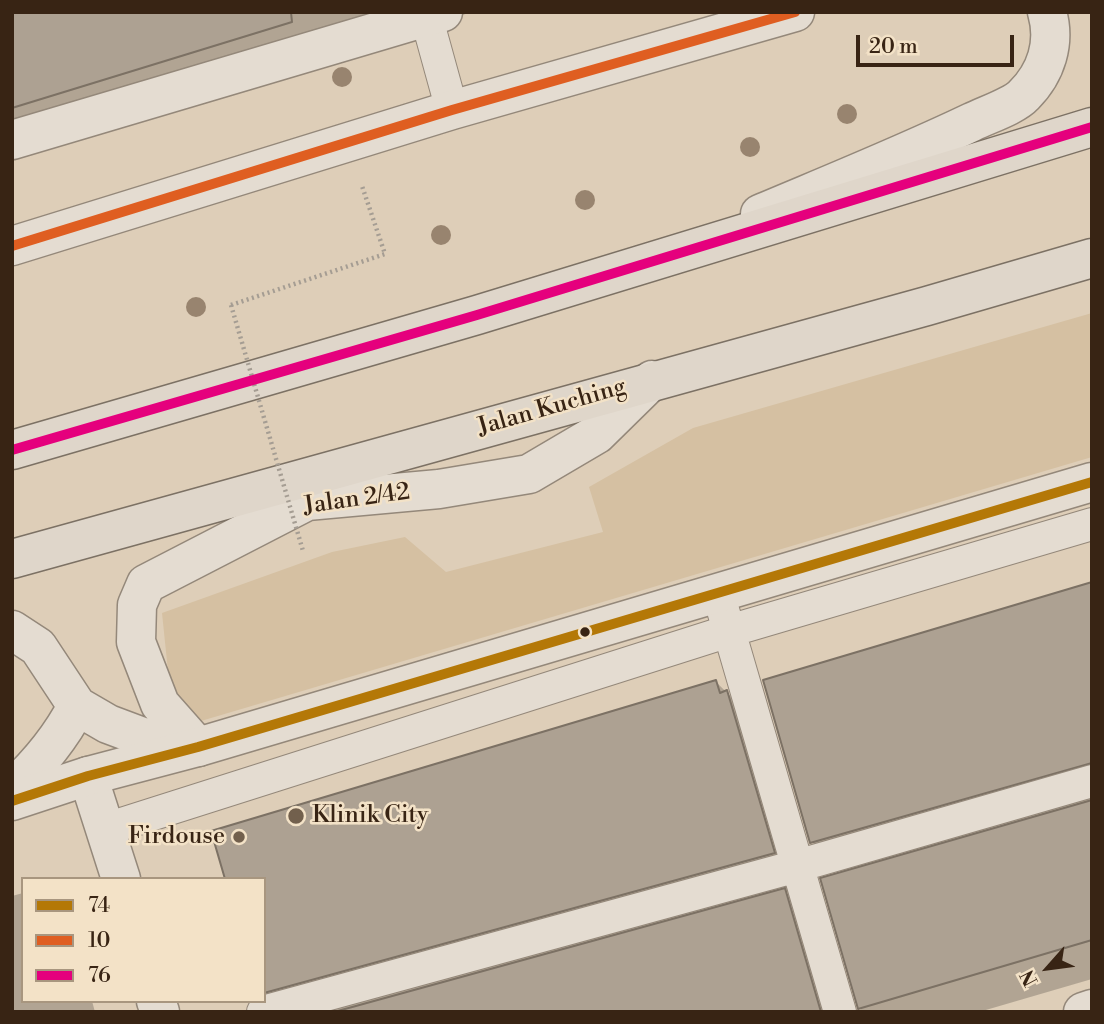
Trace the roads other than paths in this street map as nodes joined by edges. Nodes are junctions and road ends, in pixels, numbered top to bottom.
1 (795, 12) edge
2 (1047, 12) edge
3 (431, 14) edge
4 (452, 110) junction
5 (1092, 127) edge
6 (12, 140) edge
7 (12, 246) edge
8 (1092, 258) edge
9 (633, 268) junction
10 (652, 380) junction
11 (12, 450) edge
12 (1092, 482) edge
13 (1092, 524) edge
14 (12, 559) edge
15 (718, 592) junction
16 (12, 630) edge
17 (729, 631) junction
18 (77, 706) junction
19 (189, 749) junction
20 (88, 776) junction
21 (1092, 781) edge
22 (12, 789) edge
23 (12, 801) edge
24 (106, 829) junction
25 (797, 866) junction
26 (120, 877) edge
27 (1092, 1009) edge
28 (263, 1012) edge
29 (840, 1012) edge
30 (1083, 1012) edge

1 - 4 street
2 - 9 street
3 - 4 lane
3 - 6 street
4 - 7 street
5 - 9 highway
8 - 10 highway, Jalan Kuching
9 - 11 highway
10 - 14 highway, Jalan Kuching
10 - 19 street, Jalan 2/42
12 - 15 street
13 - 17 lane
15 - 17 lane
15 - 19 street
16 - 18 street
17 - 24 lane
17 - 25 lane
18 - 19 street
18 - 22 street
19 - 20 street
20 - 23 street
20 - 24 street
21 - 25 lane
24 - 26 street
25 - 28 lane
25 - 29 lane
27 - 30 street

